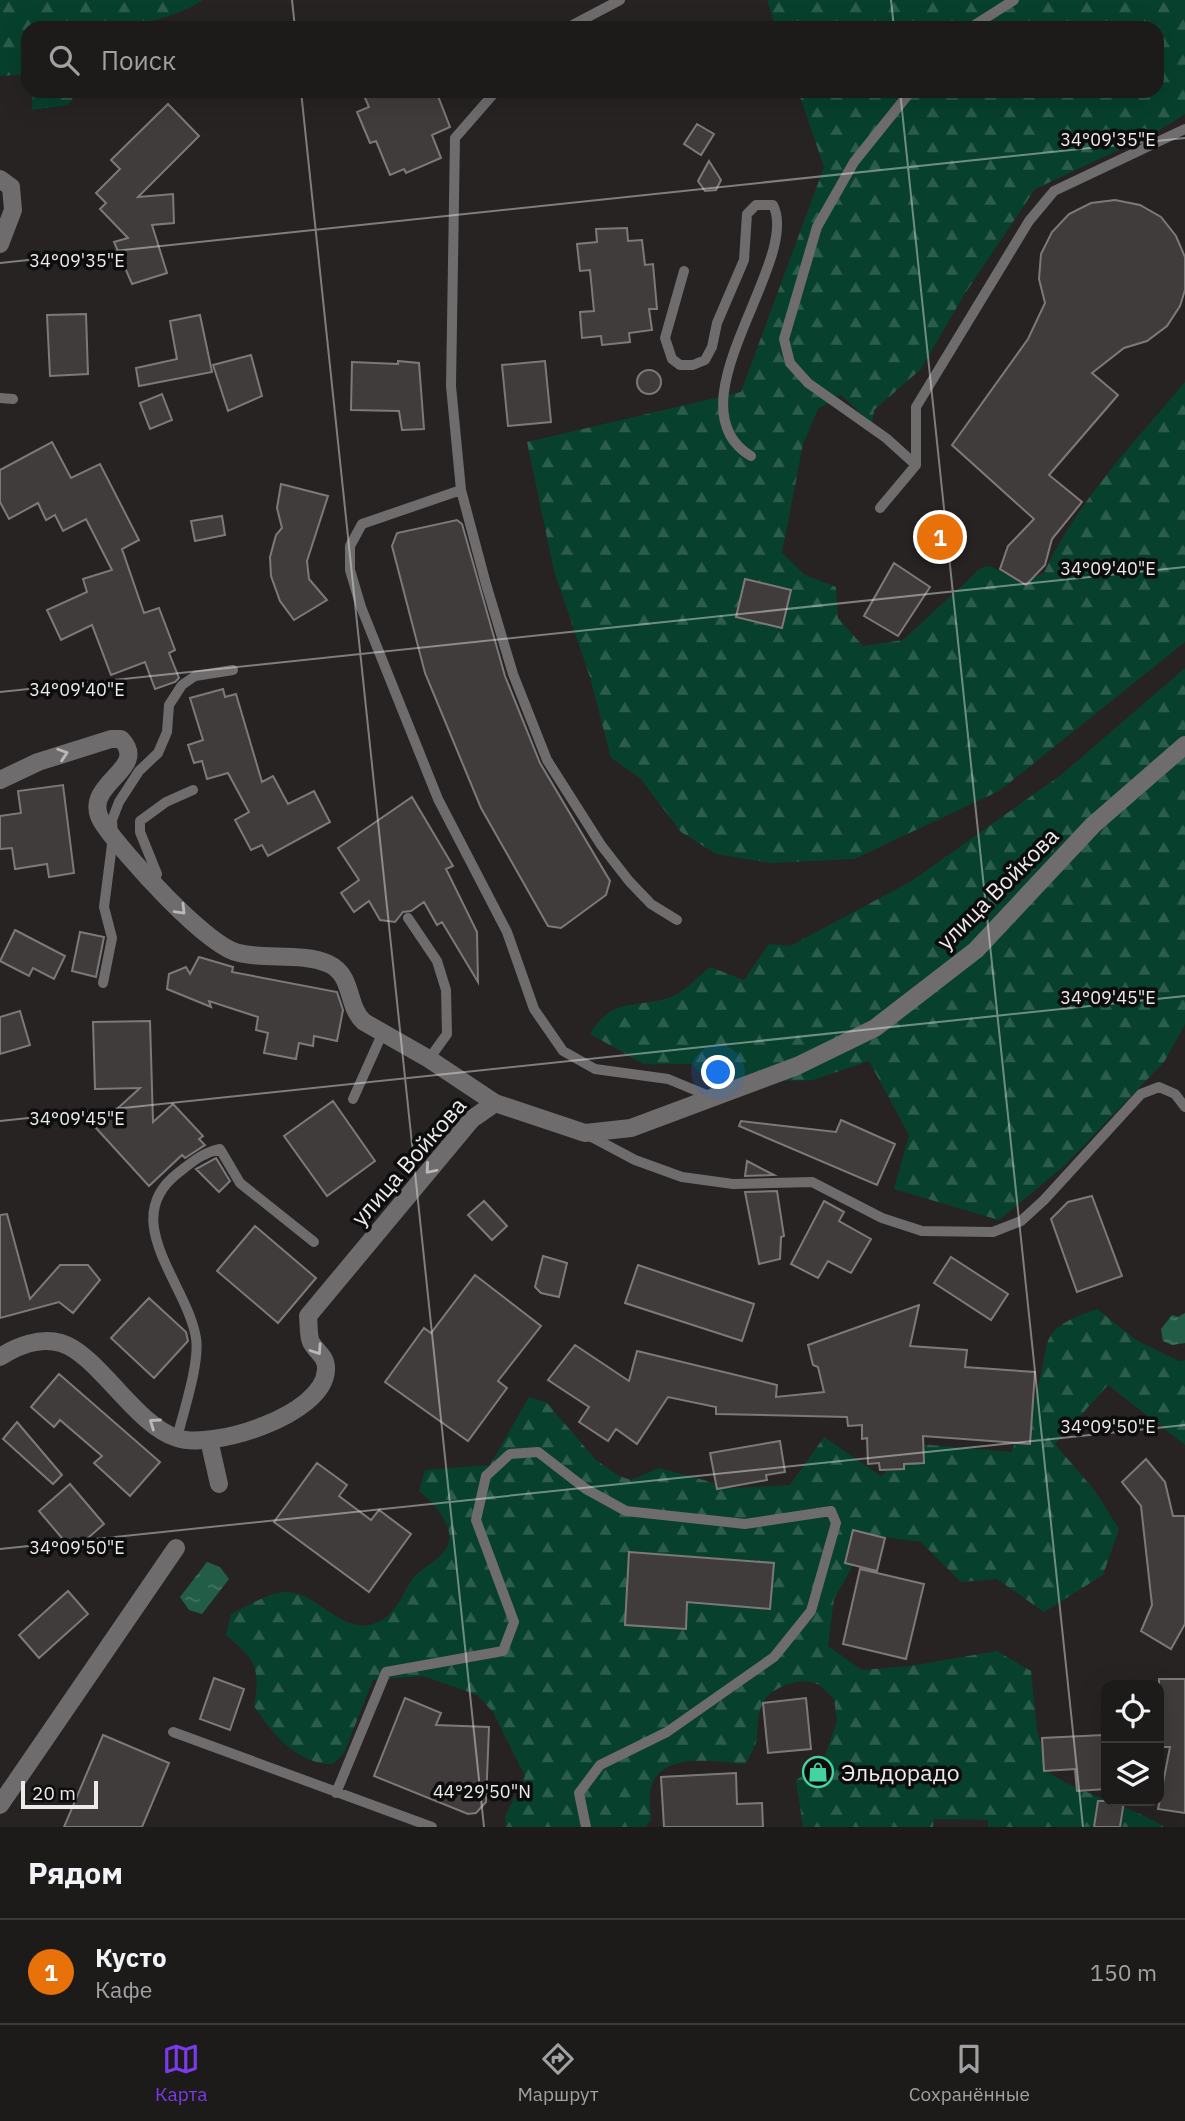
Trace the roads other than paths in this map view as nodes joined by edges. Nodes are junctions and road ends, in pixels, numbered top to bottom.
1 (620, 0) edge
2 (1014, 0) edge
3 (580, 21) edge
4 (981, 21) edge
5 (490, 98) edge
6 (905, 98) edge
7 (1185, 129) edge
8 (0, 179) edge
9 (0, 244) edge
10 (684, 271) dead end
11 (0, 398) edge
12 (13, 399) dead end
13 (751, 456) dead end
14 (916, 465) junction
15 (461, 491) junction
16 (880, 508) dead end
17 (233, 670) dead end
18 (1185, 745) edge
19 (0, 780) edge
20 (193, 790) dead end
21 (113, 837) junction
22 (154, 882) junction
23 (408, 918) dead end
24 (677, 920) dead end
25 (103, 983) dead end
26 (383, 1032) junction
27 (429, 1059) junction
28 (353, 1099) dead end
29 (717, 1099) junction
30 (495, 1103) junction
31 (1185, 1107) edge
32 (585, 1133) junction
33 (314, 1242) dead end
34 (0, 1357) edge
35 (177, 1438) junction
36 (209, 1440) junction
37 (219, 1484) dead end
38 (176, 1548) dead end
39 (173, 1732) dead end
40 (336, 1793) junction
41 (0, 1805) edge
42 (432, 1827) edge
43 (586, 1827) edge

1 - 3 lane
2 - 4 lane
5 - 15 lane
6 - 14 lane
7 - 14 lane
8 - 9 street
10 - 13 lane
11 - 12 lane
14 - 16 lane
15 - 24 lane
15 - 29 lane
17 - 21 lane
18 - 29 street, улица Войкова
19 -> 21 street
20 - 22 lane
21 - 22 street
21 - 25 lane
22 -> 26 street
23 - 27 lane
26 - 27 street
26 - 28 lane
27 - 30 street
29 - 32 street, улица Войкова
30 - 32 street, улица Войкова
30 -> 36 street, улица Войкова
31 - 32 lane
33 - 35 lane
35 -> 34 street, улица Войкова
35 - 36 street, улица Войкова
36 - 37 street
38 - 41 street
39 - 40 lane
40 - 42 lane
40 - 43 lane

